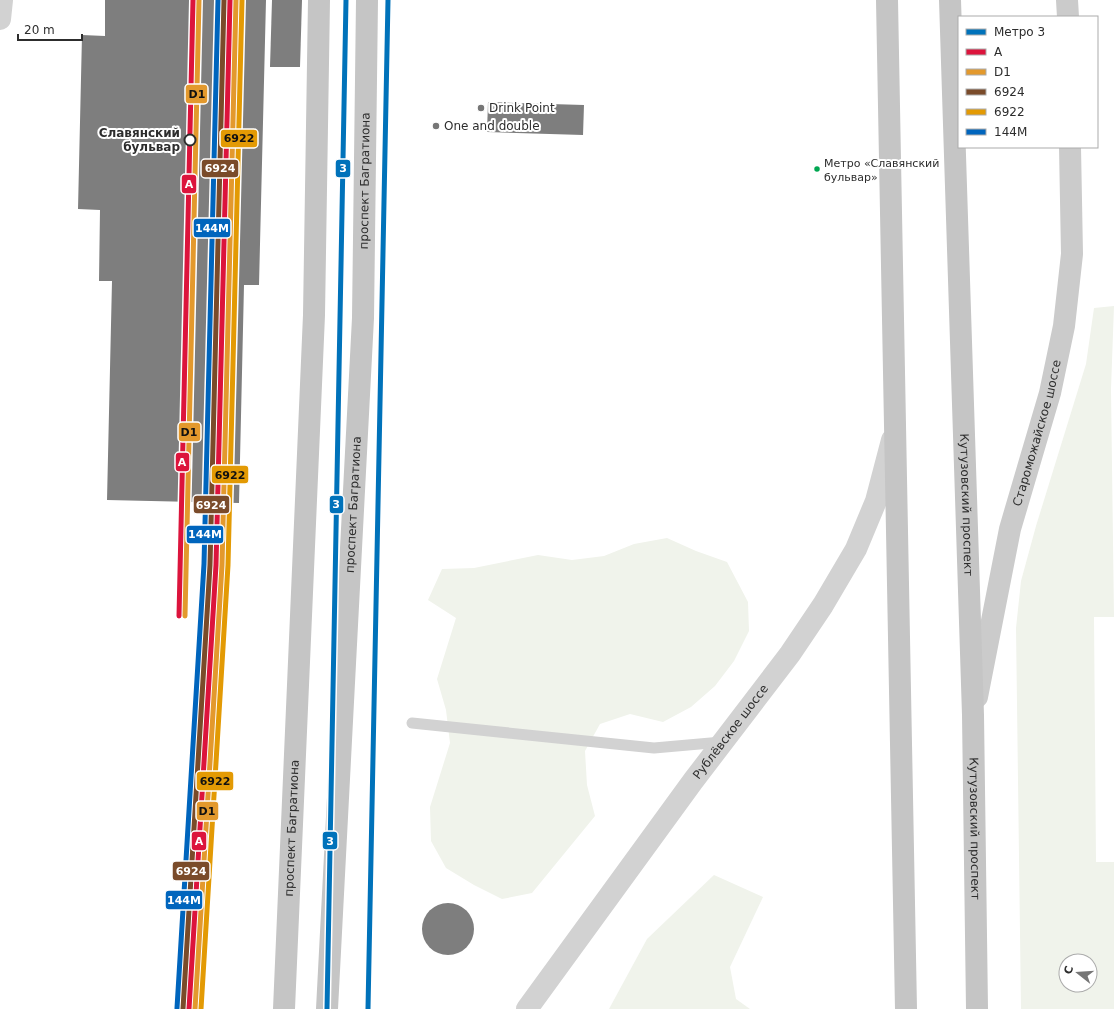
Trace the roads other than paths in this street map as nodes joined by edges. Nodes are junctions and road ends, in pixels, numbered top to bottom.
1 (2, 0) edge
2 (318, 0) edge
3 (367, 0) edge
4 (887, 0) edge
5 (950, 0) edge
6 (1067, 0) edge
7 (1068, 16) edge
8 (0, 18) edge
9 (1070, 148) edge
10 (894, 433) junction
11 (973, 715) junction
12 (412, 723) dead end
13 (722, 742) junction
14 (284, 1009) edge
15 (327, 1009) edge
16 (527, 1009) edge
17 (906, 1009) edge
18 (977, 1009) edge

1 - 8 street
2 - 14 main road, проспект Багратиона
3 - 15 main road, проспект Багратиона
4 - 10 main road
5 - 11 main road, Кутузовский проспект
6 - 7 main road
9 - 11 main road, Староможайское шоссе
10 - 13 street, Рублёвское шоссе
10 - 17 main road
11 - 18 main road, Кутузовский проспект
12 - 13 lane
13 - 16 street, Рублёвское шоссе

